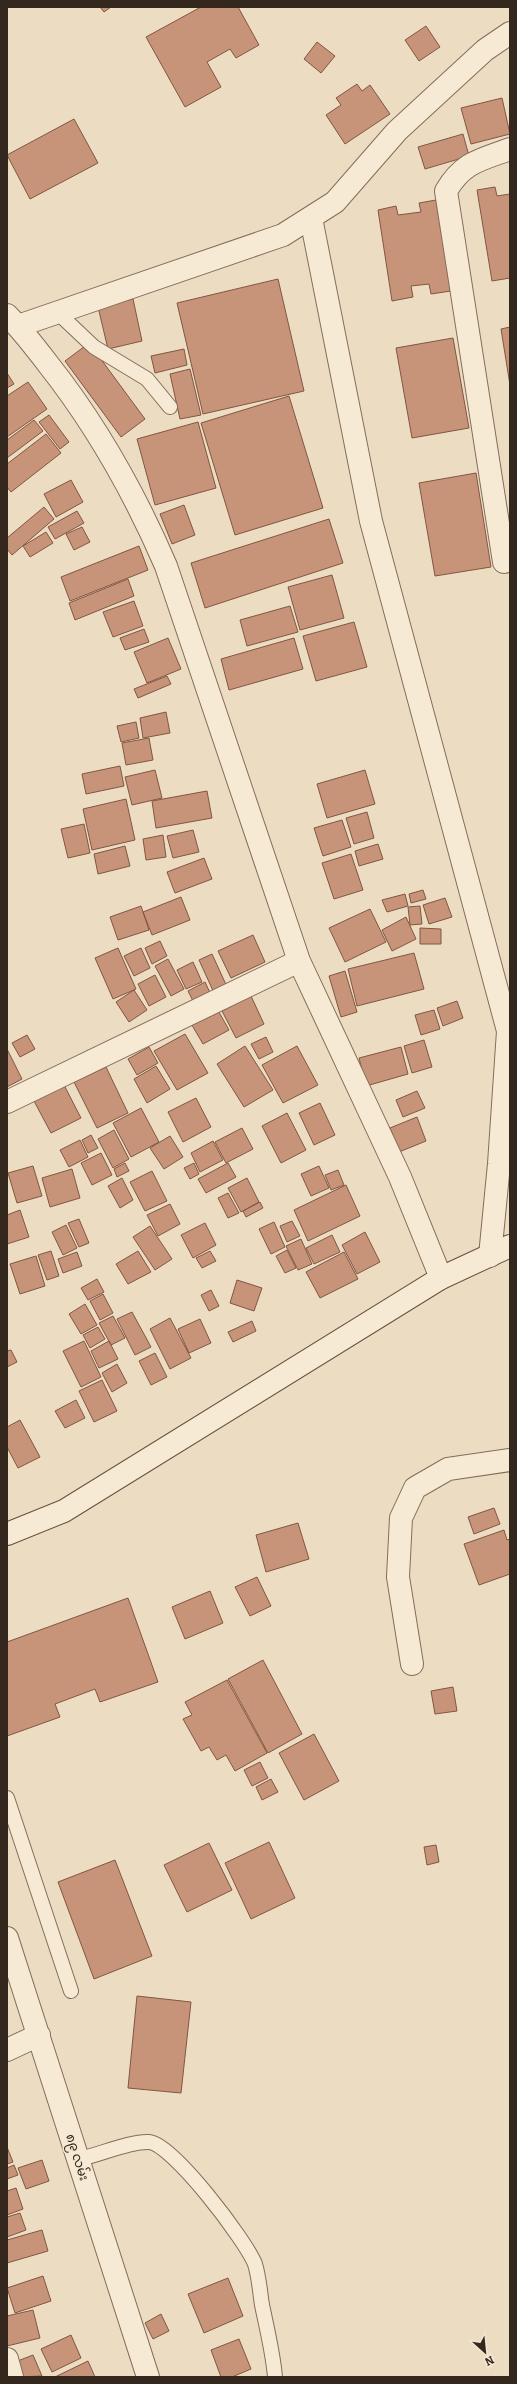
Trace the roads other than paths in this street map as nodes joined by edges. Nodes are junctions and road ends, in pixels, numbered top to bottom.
1 (510, 33) edge
2 (510, 149) edge
3 (311, 218) junction
4 (58, 313) junction
5 (13, 321) edge
6 (170, 407) dead end
7 (504, 562) dead end
8 (300, 961) junction
9 (7, 1102) edge
10 (510, 1246) edge
11 (490, 1256) junction
12 (440, 1278) junction
13 (510, 1460) edge
14 (7, 1534) edge
15 (412, 1664) dead end
16 (7, 1798) edge
17 (7, 1938) edge
18 (71, 1991) dead end
19 (38, 2035) junction
20 (7, 2050) edge
21 (79, 2159) junction
22 (7, 2359) edge
23 (12, 2377) edge
24 (148, 2377) edge
25 (276, 2377) edge

1 - 3 street
2 - 7 street
3 - 4 street
3 - 11 street
4 - 5 street
4 - 6 lane
5 - 8 street
8 - 9 street
8 - 12 street
10 - 11 street
11 - 12 street
12 - 14 street
13 - 15 street
16 - 18 lane
17 - 19 street, ၈၉ လမ်း
19 - 20 street
19 - 21 street, ၈၉ လမ်း
21 - 24 street, ၈၉ လမ်း
21 - 25 lane
22 - 23 street

